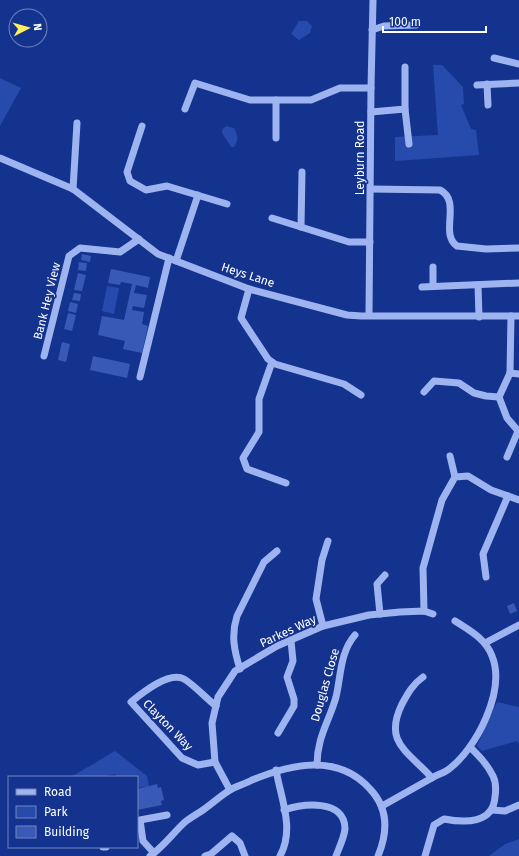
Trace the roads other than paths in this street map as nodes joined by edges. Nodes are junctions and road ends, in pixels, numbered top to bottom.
1 (373, 0) edge
2 (416, 24) dead end
3 (372, 30) junction
4 (494, 58) dead end
5 (519, 64) edge
6 (405, 67) dead end
7 (519, 83) edge
8 (487, 84) junction
9 (477, 85) dead end
10 (371, 88) junction
11 (276, 100) junction
12 (488, 105) dead end
13 (185, 109) dead end
14 (405, 109) junction
15 (371, 112) junction
16 (77, 123) dead end
17 (142, 126) dead end
18 (276, 138) dead end
19 (409, 144) dead end
20 (0, 158) edge
21 (302, 172) dead end
22 (73, 189) junction
23 (370, 189) junction
24 (198, 195) junction
25 (227, 204) dead end
26 (272, 218) dead end
27 (301, 227) junction
28 (139, 239) junction
29 (370, 242) junction
30 (519, 248) edge
31 (169, 258) junction
32 (176, 261) junction
33 (433, 267) dead end
34 (519, 284) edge
35 (478, 285) junction
36 (433, 286) junction
37 (422, 287) dead end
38 (248, 289) junction
39 (369, 315) junction
40 (510, 316) junction
41 (519, 316) edge
42 (479, 317) junction
43 (44, 356) dead end
44 (272, 362) junction
45 (510, 373) junction
46 (519, 374) edge
47 (140, 377) dead end
48 (424, 392) dead end
49 (360, 395) dead end
50 (499, 396) junction
51 (518, 432) edge
52 (450, 456) dead end
53 (507, 457) dead end
54 (455, 477) junction
55 (286, 483) dead end
56 (508, 496) junction
57 (519, 500) edge
58 (328, 541) dead end
59 (277, 551) dead end
60 (384, 575) dead end
61 (486, 577) dead end
62 (424, 611) junction
63 (380, 614) junction
64 (433, 614) dead end
65 (455, 621) dead end
66 (519, 625) edge
67 (323, 626) junction
68 (355, 635) dead end
69 (291, 641) junction
70 (484, 643) junction
71 (240, 669) junction
72 (423, 678) dead end
73 (216, 706) junction
74 (278, 733) dead end
75 (470, 747) junction
76 (215, 762) junction
77 (316, 765) junction
78 (276, 770) junction
79 (432, 778) junction
80 (230, 790) junction
81 (519, 805) edge
82 (382, 806) junction
83 (284, 810) junction
84 (492, 810) junction
85 (167, 815) dead end
86 (140, 841) edge
87 (152, 854) edge
88 (205, 856) edge
89 (245, 856) edge
90 (280, 856) edge
91 (336, 856) edge
92 (378, 856) edge
93 (425, 856) edge

1 - 3 street, Leyburn Road
2 - 3 street
3 - 10 street, Leyburn Road
4 - 5 street
6 - 14 street
7 - 8 street
8 - 9 street
8 - 12 street
10 - 11 street
10 - 15 street, Leyburn Road
11 - 13 street
11 - 18 street
14 - 15 street
14 - 19 street
15 - 23 street, Leyburn Road
16 - 22 street
17 - 24 street
20 - 22 street, Heys Lane
21 - 27 street
22 - 28 street, Heys Lane
23 - 29 street, Leyburn Road
23 - 30 street
24 - 25 street
24 - 32 street
26 - 27 street
27 - 29 street
28 - 31 street, Heys Lane
28 - 43 street, Bank Hey View
29 - 39 street, Leyburn Road
31 - 32 street, Heys Lane
31 - 47 street
32 - 38 street, Heys Lane
33 - 36 street
34 - 35 street
35 - 36 street
35 - 42 street
36 - 37 street
38 - 39 street, Heys Lane
38 - 44 street
39 - 42 street, Heys Lane
40 - 41 street, Heys Lane
40 - 42 street, Heys Lane
40 - 45 street
44 - 49 street
44 - 55 street
45 - 46 street
45 - 50 street
48 - 50 street
50 - 51 street
51 - 53 street
52 - 54 street
54 - 56 street
54 - 62 street
56 - 57 street
56 - 61 street
58 - 67 street
59 - 71 street
60 - 63 street
62 - 63 street, Parkes Way
62 - 64 street, Parkes Way
63 - 67 street, Parkes Way
65 - 70 street
66 - 70 street
67 - 69 street, Parkes Way
68 - 77 street, Douglas Close
69 - 71 street, Parkes Way
69 - 74 street
70 - 75 street
71 - 73 street, Parkes Way
72 - 79 street
73 - 76 street, Parkes Way
73 - 76 street, Clayton Way
75 - 79 street
75 - 84 street
76 - 80 street, Parkes Way
77 - 78 street
77 - 82 street
78 - 80 street
78 - 83 street
79 - 82 street
80 - 87 street
81 - 84 street
82 - 92 street
83 - 90 street
83 - 91 street
84 - 93 street
85 - 86 street
86 - 87 street
88 - 89 street

